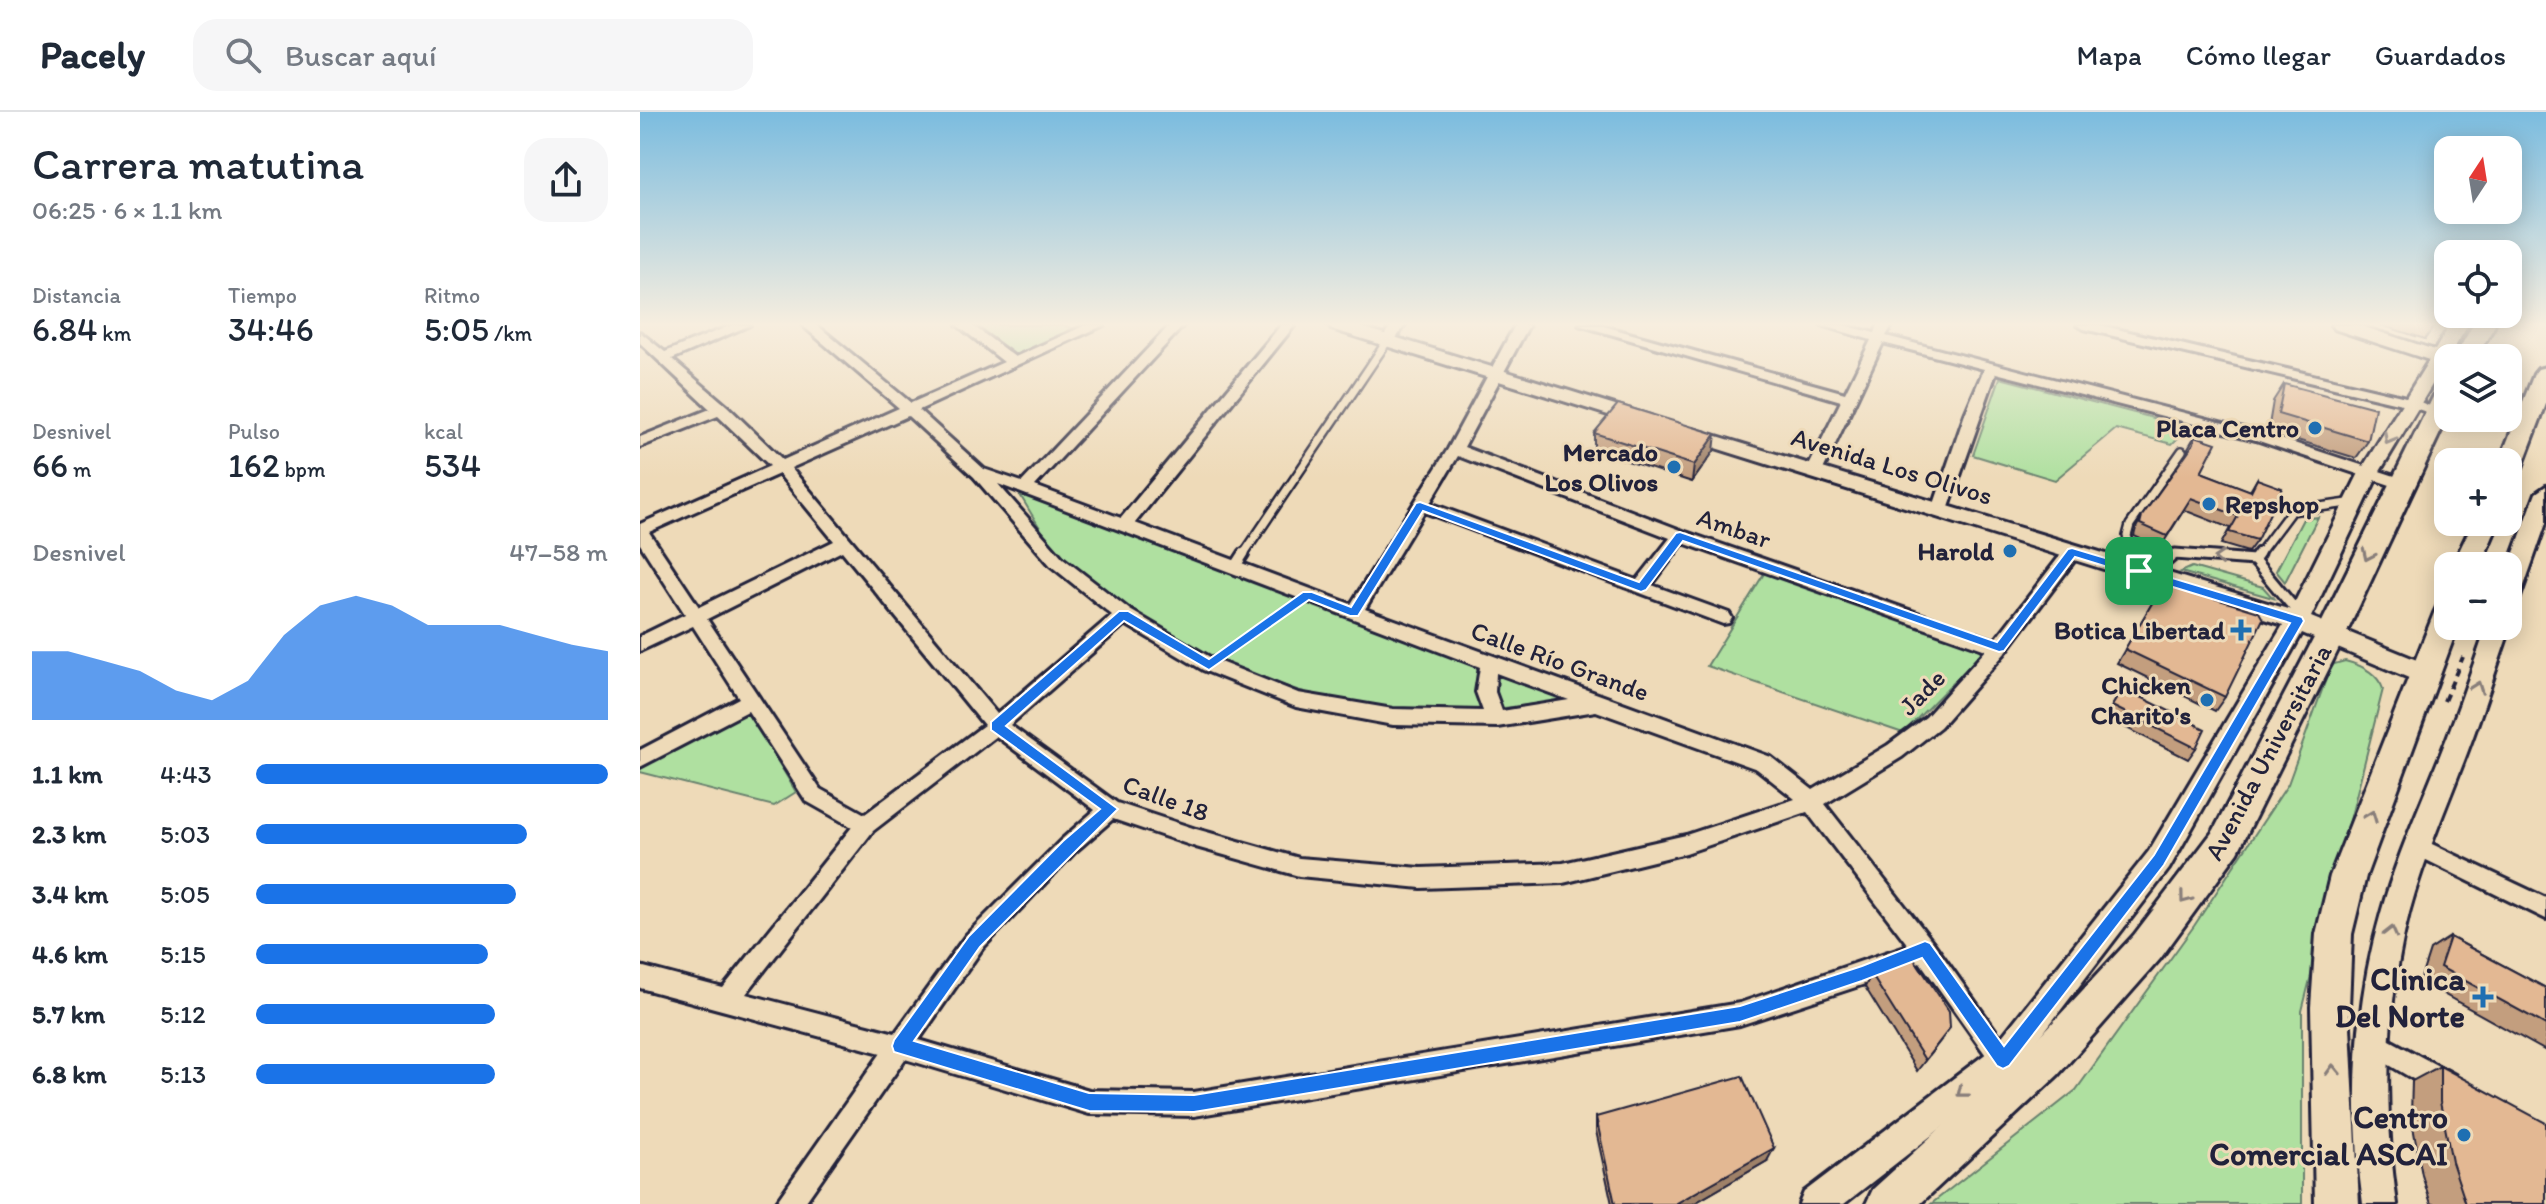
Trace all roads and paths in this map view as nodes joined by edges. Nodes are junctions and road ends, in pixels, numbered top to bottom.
1 (685, 376) edge
2 (870, 376) edge
3 (984, 376) edge
4 (1129, 376) edge
5 (1246, 376) edge
6 (1364, 376) edge
7 (1493, 376) edge
8 (1500, 376) edge
9 (1768, 376) edge
10 (1859, 376) edge
11 (1988, 376) edge
12 (2022, 376) edge
13 (2300, 376) edge
14 (2432, 376) edge
15 (2545, 376) edge
16 (1847, 398) junction
17 (2410, 402) junction
18 (2434, 402) edge
19 (722, 409) junction
20 (909, 409) junction
21 (2434, 420) edge
22 (640, 442) edge
23 (2517, 448) edge
24 (1455, 449) junction
25 (2182, 451) dead end
26 (782, 468) junction
27 (1814, 472) junction
28 (979, 473) junction
29 (2369, 473) junction
30 (2402, 484) junction
31 (1025, 488) junction
32 (2546, 493) edge
33 (2355, 502) junction
34 (1420, 505) junction
35 (1940, 510) junction
36 (1124, 526) junction
37 (640, 531) edge
38 (1680, 536) junction
39 (846, 542) junction
40 (2072, 552) junction
41 (2254, 560) junction
42 (2522, 561) edge
43 (1235, 567) junction
44 (2145, 573) junction
45 (1641, 587) junction
46 (1307, 595) junction
47 (1354, 613) junction
48 (1124, 615) junction
49 (698, 616) junction
50 (1723, 618) dead end
51 (2299, 618) junction
52 (2331, 634) junction
53 (2438, 640) edge
54 (2494, 640) edge
55 (640, 644) edge
56 (1999, 648) junction
57 (1490, 663) junction
58 (1209, 665) junction
59 (2425, 674) junction
60 (750, 701) junction
61 (1596, 703) junction
62 (1497, 719) junction
63 (996, 726) junction
64 (640, 759) edge
65 (1811, 802) junction
66 (1110, 809) junction
67 (866, 825) junction
68 (2417, 846) junction
69 (2546, 909) edge
70 (1925, 949) junction
71 (640, 977) edge
72 (728, 999) junction
73 (2375, 1044) junction
74 (900, 1046) junction
75 (2003, 1060) junction
76 (2467, 1096) edge
77 (788, 1204) edge
78 (1816, 1204) edge
79 (1888, 1204) edge
80 (2337, 1204) edge
81 (2380, 1204) edge

1 - 19 street, Calle 18
2 - 20 street
3 - 20 street
4 - 31 street
5 - 36 street
6 - 43 lane
7 - 24 street
8 - 27 street, Avenida Los Olivos
9 - 16 street
10 - 16 street
11 - 35 street
12 - 29 street
13 - 17 street
14 - 17 street, Avenida Universitaria
15 - 23 main road
16 - 27 street
17 - 18 street
17 -> 29 street, Avenida Universitaria
19 - 22 street
19 - 26 street, Calle 18
20 - 26 street
20 - 28 street
21 - 30 main road, Avenida Universitaria
24 - 34 street
24 - 38 street, Ambar
25 - 44 lane
26 - 37 street
26 - 39 street, Calle 18
27 - 35 street, Avenida Los Olivos
28 - 31 street, Calle Río Grande
28 - 48 street
29 - 30 street
29 - 33 street, Avenida Universitaria
30 -> 52 main road, Avenida Universitaria
31 - 36 street, Calle Río Grande
32 - 42 street
33 - 41 lane
33 - 51 street, Avenida Universitaria
34 - 45 street
34 - 47 street
35 - 40 street, Avenida Los Olivos
36 - 43 street, Calle Río Grande
37 - 49 street
38 - 45 street
38 - 56 street, Ambar
39 - 49 street
39 - 63 street, Calle 18
40 - 44 street, Avenida Los Olivos
40 - 56 street, Jade
41 -> 44 lane
41 - 51 lane
43 - 46 street, Calle Río Grande
44 - 51 street, Avenida Los Olivos
45 - 50 street
46 - 47 street, Calle Río Grande
46 - 58 path
47 - 57 street, Calle Río Grande
48 - 58 street
48 - 63 street
49 - 55 street
49 - 60 street
51 - 52 street, Avenida Los Olivos
51 - 75 street, Avenida Universitaria
52 - 59 street, Avenida Los Olivos
52 -> 79 main road, Avenida Universitaria
53 - 59 main road
68 -> 54 street
56 - 65 street, Jade
57 - 61 street, Calle Río Grande
57 - 62 street
58 - 62 street
80 -> 59 main road
60 - 64 street
60 - 67 street
61 - 62 street
61 - 65 street, Calle Río Grande
63 - 66 street, Calle 18
63 - 67 street
65 - 66 street, Calle 18
65 - 70 street, Calle Río Grande
66 - 74 street
67 - 72 street
68 - 69 street
73 -> 68 street
70 - 74 street
70 - 75 street, Calle Río Grande
71 - 72 street
72 - 74 street
73 - 76 street
73 - 81 street
74 - 77 street
75 -> 78 street, Avenida Universitaria

